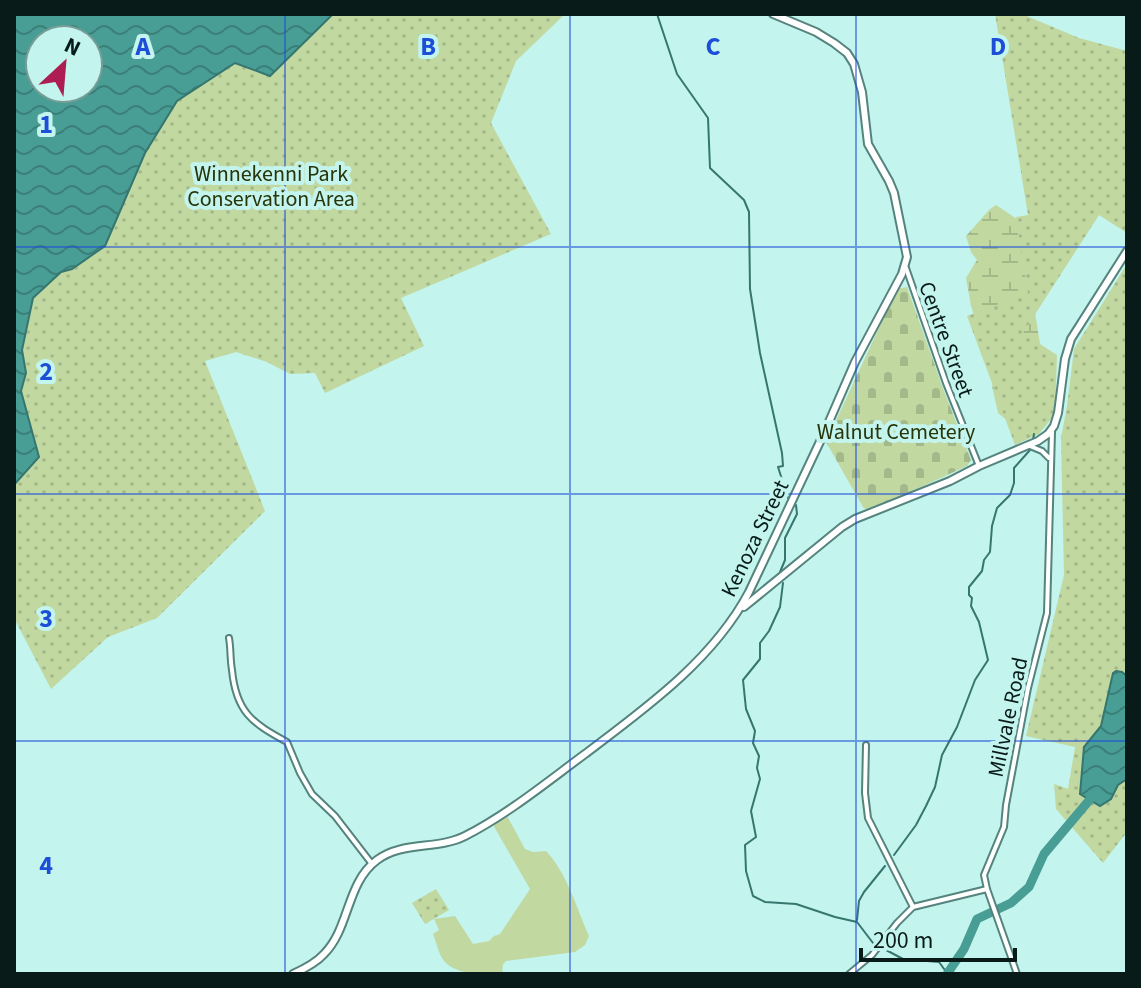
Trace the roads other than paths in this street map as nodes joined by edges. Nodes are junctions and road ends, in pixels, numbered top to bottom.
1 (773, 14) edge
2 (1127, 251) edge
3 (905, 266) junction
4 (1052, 429) junction
5 (1028, 445) junction
6 (1050, 459) junction
7 (979, 466) junction
8 (738, 612) junction
9 (229, 638) dead end
10 (866, 745) dead end
11 (372, 864) junction
12 (987, 889) junction
13 (913, 907) junction
14 (293, 974) edge
15 (849, 974) edge
16 (1017, 974) edge

1 - 3 street
2 - 4 street
3 - 7 street, Centre Street
3 - 8 street, Kenoza Street
4 - 5 street
4 - 6 street, Millvale Road
5 - 6 street
5 - 7 street
6 - 12 street, Millvale Road
7 - 8 street
8 - 11 street, Kenoza Street
9 - 11 street
10 - 13 street
11 - 14 street
12 - 13 street
12 - 16 street, Millvale Road
13 - 15 street

